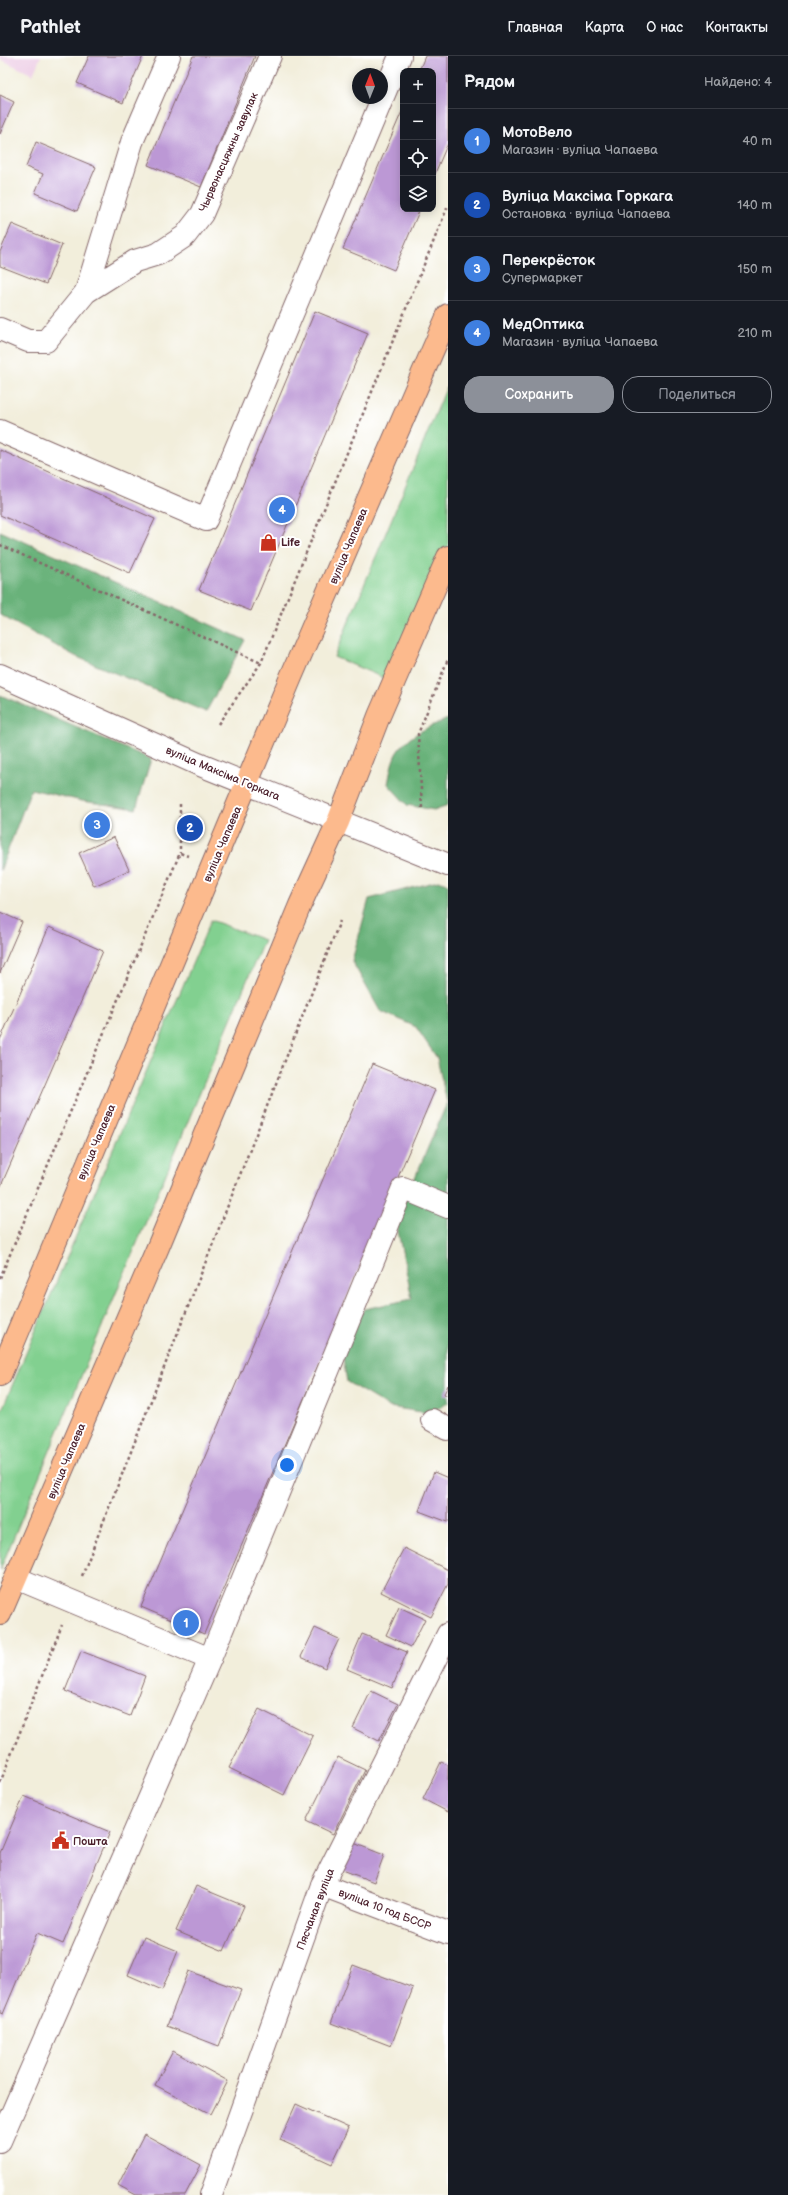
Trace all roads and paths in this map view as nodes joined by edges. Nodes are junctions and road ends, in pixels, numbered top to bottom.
1 (169, 56) edge
2 (270, 56) edge
3 (400, 56) edge
4 (448, 206) edge
5 (86, 292) junction
6 (448, 315) edge
7 (0, 329) edge
8 (0, 430) edge
9 (0, 545) edge
10 (448, 557) edge
11 (448, 659) edge
12 (261, 663) junction
13 (0, 675) edge
14 (218, 724) dead end
15 (247, 784) junction
16 (180, 804) dead end
17 (422, 808) dead end
18 (338, 822) junction
19 (180, 852) junction
20 (190, 858) dead end
21 (448, 865) edge
22 (340, 921) dead end
23 (448, 1208) edge
24 (0, 1278) edge
25 (0, 1375) edge
26 (16, 1578) junction
27 (71, 1603) junction
28 (0, 1614) edge
29 (448, 1634) edge
30 (210, 1659) junction
31 (0, 1783) edge
32 (322, 1885) junction
33 (448, 1933) edge
34 (0, 2141) edge
35 (216, 2193) edge

1 - 5 street
2 - 5 street, Чырвонасцяжны завулак
3 - 8 street
4 - 12 path
5 - 7 street, Чырвонасцяжны завулак
6 - 15 main road, вуліца Чапаева
9 - 12 path
10 - 18 main road, вуліца Чапаева
11 - 17 path
12 - 14 path
13 - 15 street, вуліца Максіма Горкага
15 - 18 street, вуліца Максіма Горкага
15 - 25 main road, вуліца Чапаева
16 - 19 path
18 - 21 street, вуліца Максіма Горкага
18 - 26 main road, вуліца Чапаева
19 - 20 path
19 - 24 path
22 - 27 path
23 - 30 street
26 - 27 street
26 - 28 main road, вуліца Чапаева
27 - 30 street
27 - 31 path
29 - 32 street, Пясчаная вуліца
30 - 34 street
32 - 33 street, вуліца 10 год БССР
32 - 35 street, Пясчаная вуліца

